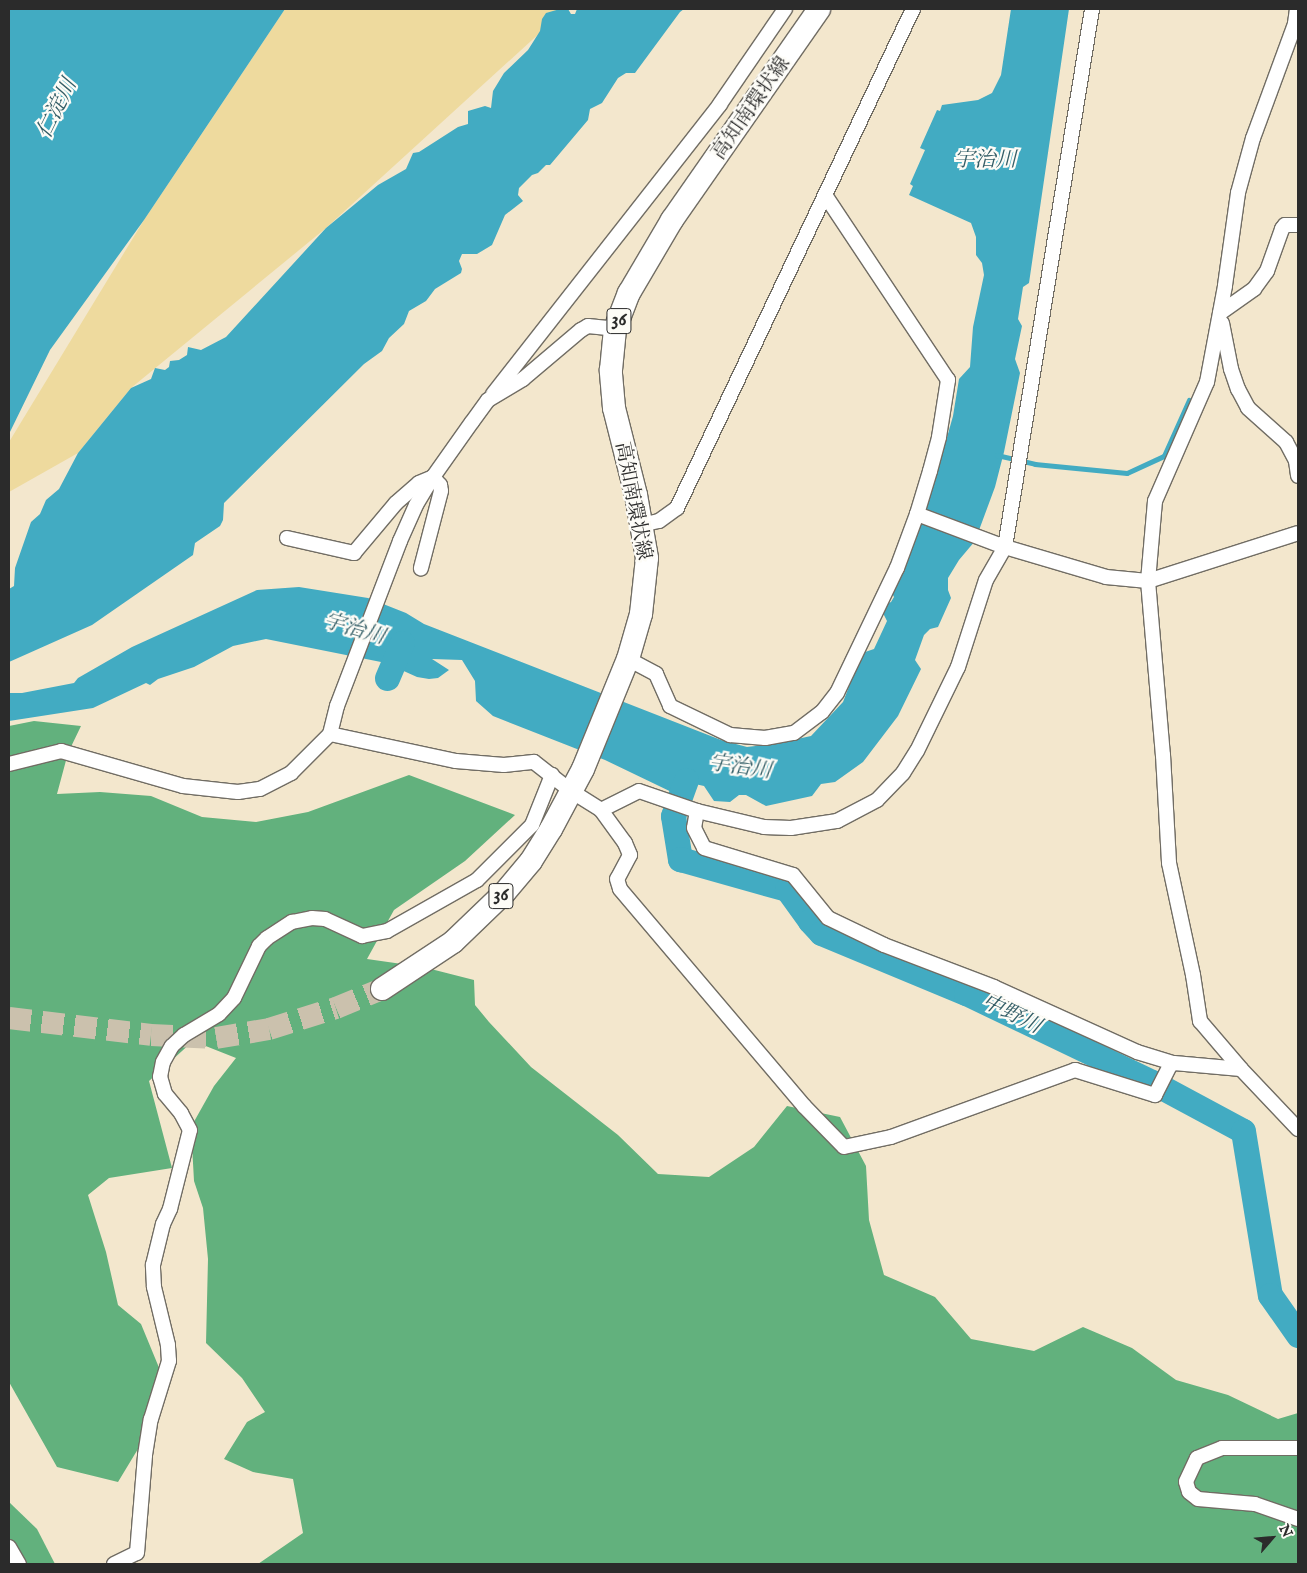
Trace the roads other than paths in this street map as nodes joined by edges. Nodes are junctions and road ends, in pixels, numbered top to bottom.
1 (785, 9) edge
2 (819, 9) edge
3 (913, 9) edge
4 (1092, 9) edge
5 (1297, 9) edge
6 (825, 195) junction
7 (1298, 225) edge
8 (1220, 313) junction
9 (615, 329) junction
10 (488, 400) junction
11 (1298, 476) edge
12 (433, 477) junction
13 (920, 515) junction
14 (641, 525) junction
15 (1298, 533) edge
16 (288, 538) dead end
17 (1002, 546) junction
18 (421, 568) dead end
19 (1148, 581) junction
20 (628, 659) junction
21 (330, 734) junction
22 (9, 764) edge
23 (552, 775) junction
24 (571, 791) junction
25 (601, 810) junction
26 (697, 810) junction
27 (382, 989) tunnel mouth
28 (1171, 1063) junction
29 (1241, 1069) junction
30 (1298, 1129) edge
31 (1298, 1448) edge
32 (1298, 1520) edge
33 (9, 1547) edge
34 (19, 1564) edge
35 (114, 1564) edge

1 - 10 street
2 - 9 main road, 高知南環状線 / 36
3 - 6 street
4 - 17 street
5 - 8 street
6 - 13 street
6 - 14 street
7 - 8 street
8 - 11 street
8 - 19 street
9 - 10 street
9 - 14 main road, 高知南環状線 / 36
10 - 12 street
12 - 16 street
12 - 18 street
12 - 21 street
13 - 17 street
13 - 20 street
14 - 20 main road, 高知南環状線 / 36
15 - 19 street
17 - 19 street
17 - 26 street
19 - 29 street
20 - 24 main road, 高知南環状線 / 36
21 - 22 street
21 - 23 street
23 - 24 street
23 - 35 street
24 - 25 street
24 - 27 main road, 高知南環状線 / 36
25 - 26 street
25 - 28 street
26 - 28 street
28 - 29 street
29 - 30 street
31 - 32 street
33 - 34 street

